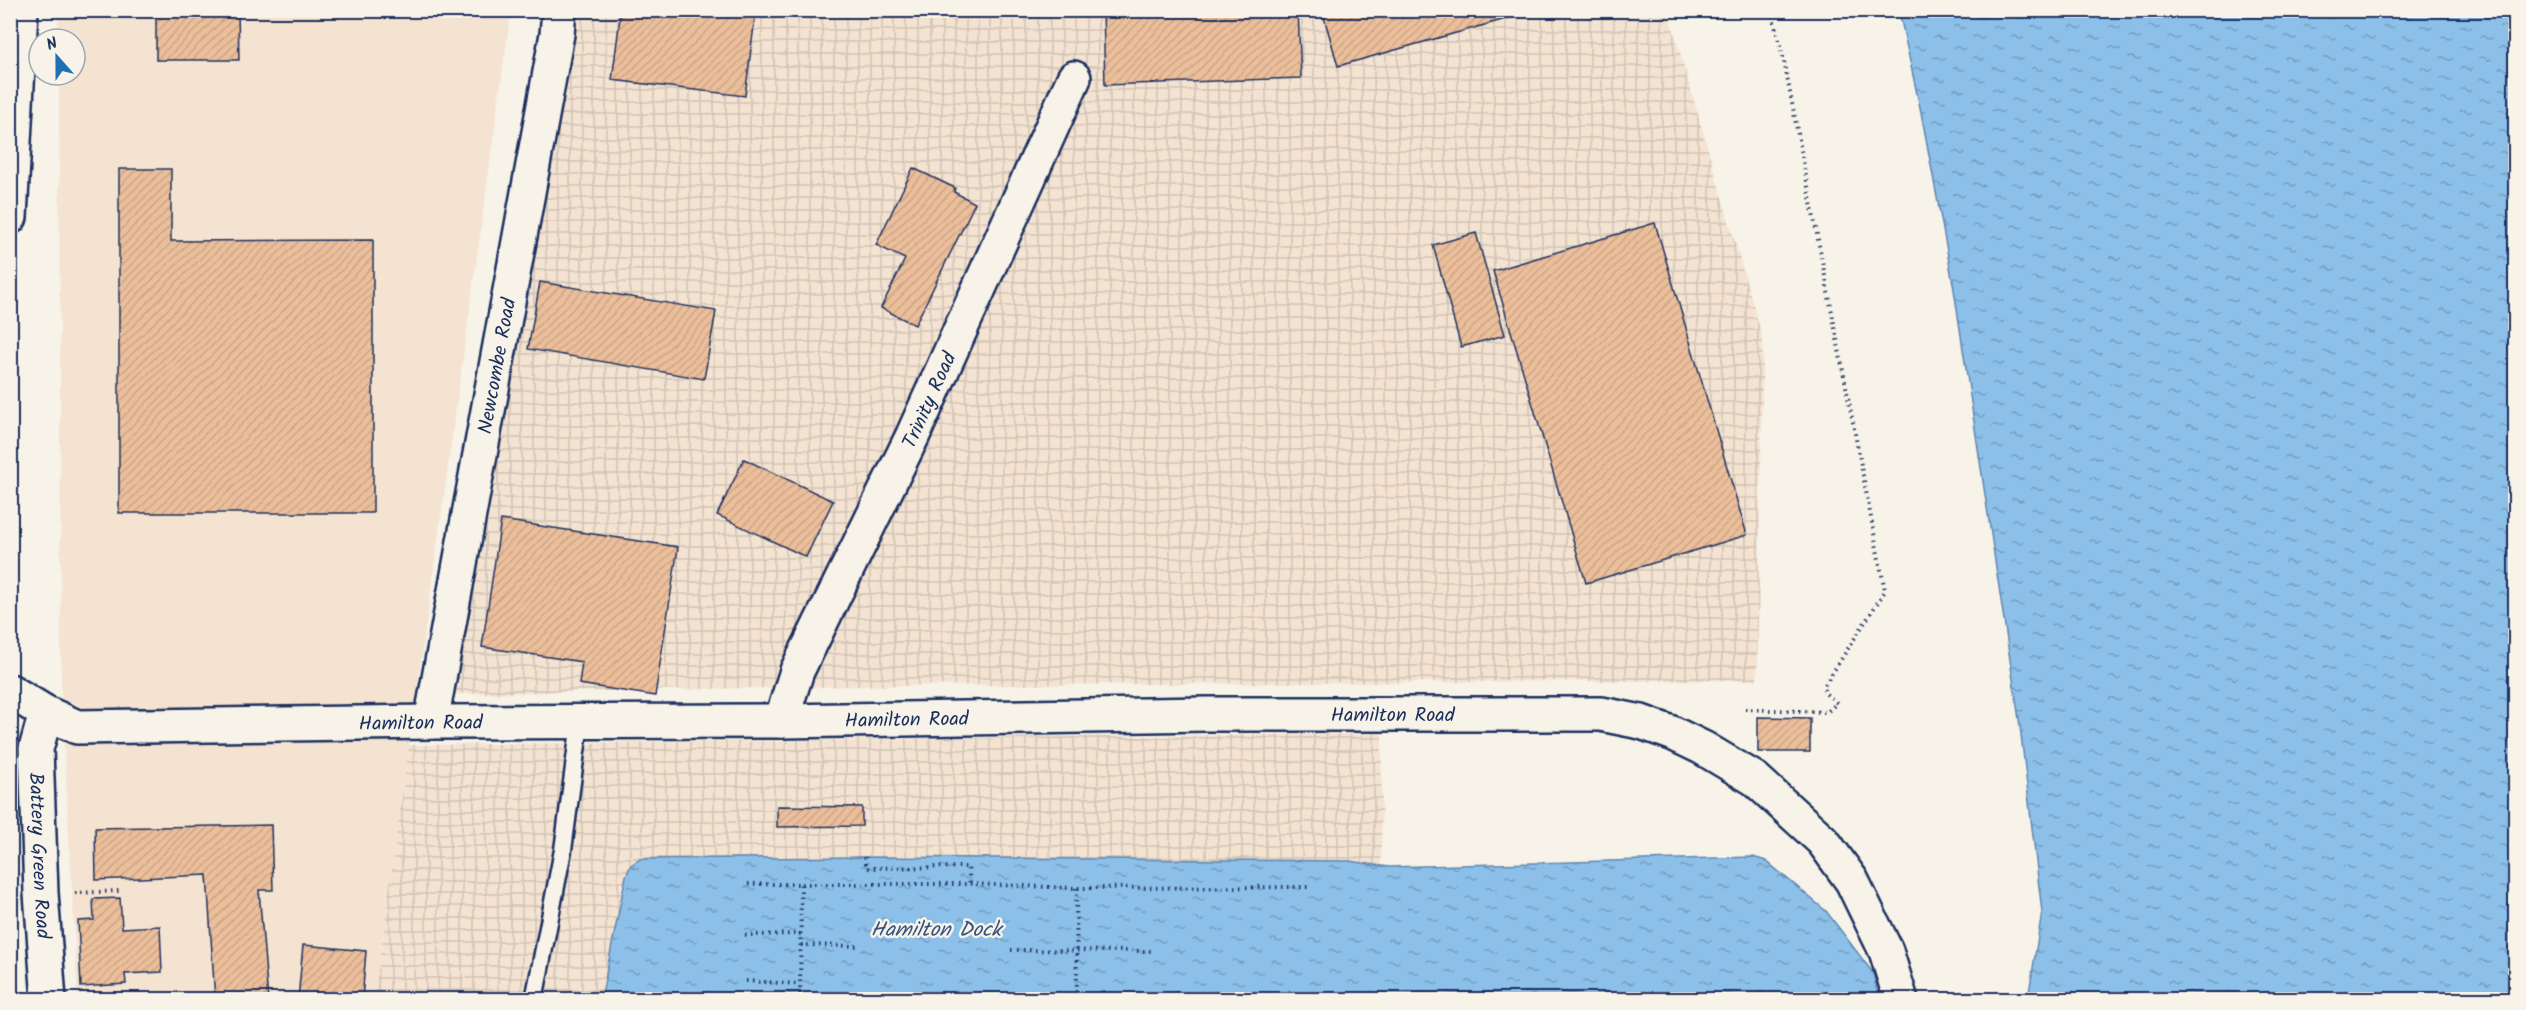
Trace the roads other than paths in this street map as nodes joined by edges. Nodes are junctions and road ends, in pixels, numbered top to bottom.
1 (21, 10) edge
2 (559, 10) edge
3 (1074, 78) dead end
4 (14, 87) edge
5 (10, 217) edge
6 (10, 691) edge
7 (46, 713) junction
8 (782, 721) junction
9 (431, 722) junction
10 (580, 722) junction
11 (49, 999) edge
12 (534, 999) edge
13 (1901, 999) edge

1 - 4 street
2 - 9 street, Newcombe Road
3 - 8 street, Trinity Road
4 - 5 street
6 - 7 street, Hamilton Road
7 - 9 street, Hamilton Road
7 - 11 street, Battery Green Road
8 - 10 street, Hamilton Road
8 - 13 street, Hamilton Road
9 - 10 street, Hamilton Road
10 - 12 lane

